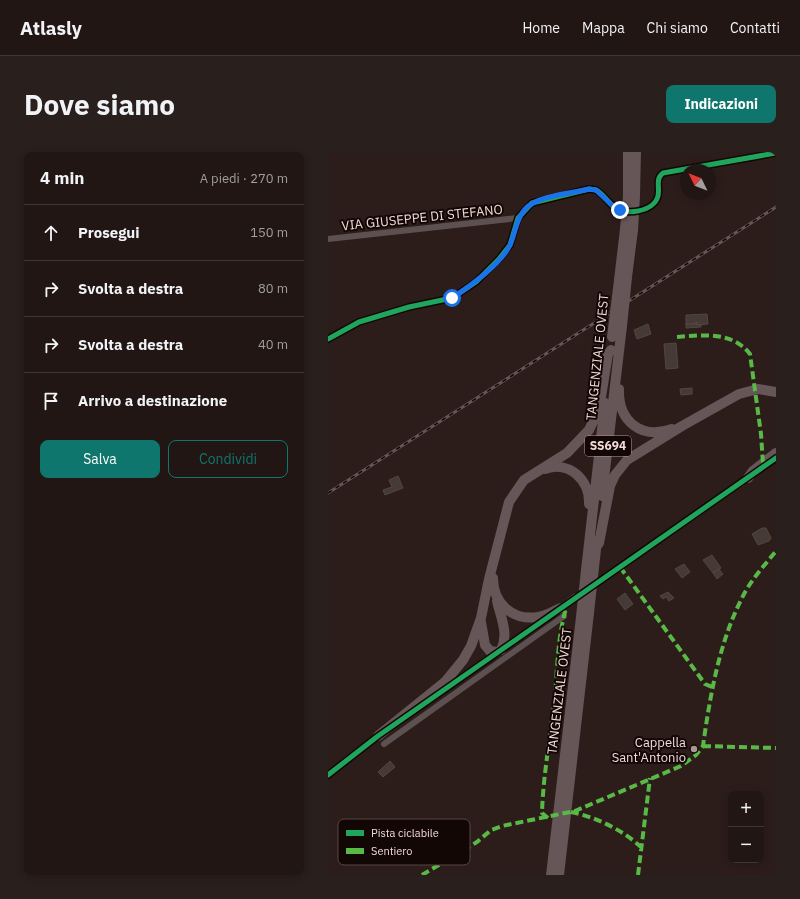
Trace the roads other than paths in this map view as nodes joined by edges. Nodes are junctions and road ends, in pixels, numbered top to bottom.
1 (628, 152) edge
2 (636, 152) edge
3 (776, 153) edge
4 (631, 196) junction
5 (620, 210) dead end
6 (642, 211) dead end
7 (518, 218) junction
8 (328, 239) edge
9 (623, 278) junction
10 (618, 332) junction
11 (328, 339) edge
12 (611, 350) junction
13 (776, 392) edge
14 (682, 426) junction
15 (776, 453) edge
16 (776, 458) edge
17 (532, 474) junction
18 (748, 478) junction
19 (596, 547) junction
20 (494, 562) junction
21 (590, 569) junction
22 (600, 581) dead end
23 (496, 596) junction
24 (575, 597) dead end
25 (562, 612) junction
26 (481, 618) junction
27 (499, 651) junction
28 (381, 740) junction
29 (328, 775) edge
30 (559, 839) junction
31 (551, 875) edge
32 (559, 875) edge

1 - 4 highway, TANGENZIALE OVEST / SS694
2 - 4 highway, TANGENZIALE OVEST / SS694
3 - 6 street
4 - 9 highway, TANGENZIALE OVEST / SS694, bridge
5 - 7 street
7 - 8 street, VIA GIUSEPPE DI STEFANO
7 - 11 street
9 - 10 highway, TANGENZIALE OVEST / SS694, bridge
9 - 10 highway, TANGENZIALE OVEST / SS694, bridge
10 - 12 highway, TANGENZIALE OVEST / SS694
10 - 14 highway
10 - 19 highway, TANGENZIALE OVEST / SS694
12 - 17 highway
12 - 21 highway, TANGENZIALE OVEST / SS694
13 - 14 highway
14 - 19 highway
15 - 18 highway
16 - 18 street
17 - 20 highway
17 - 21 highway
18 - 22 street
19 - 21 highway, TANGENZIALE OVEST / SS694
20 - 23 highway
20 - 26 highway
21 - 30 highway, TANGENZIALE OVEST / SS694, bridge
23 - 25 highway
23 - 27 highway
24 - 25 street
25 - 27 street
25 - 28 street
26 - 27 highway
26 - 28 highway
27 - 28 street
28 - 29 street
30 - 31 highway, TANGENZIALE OVEST / SS694
30 - 32 highway, TANGENZIALE OVEST / SS694

